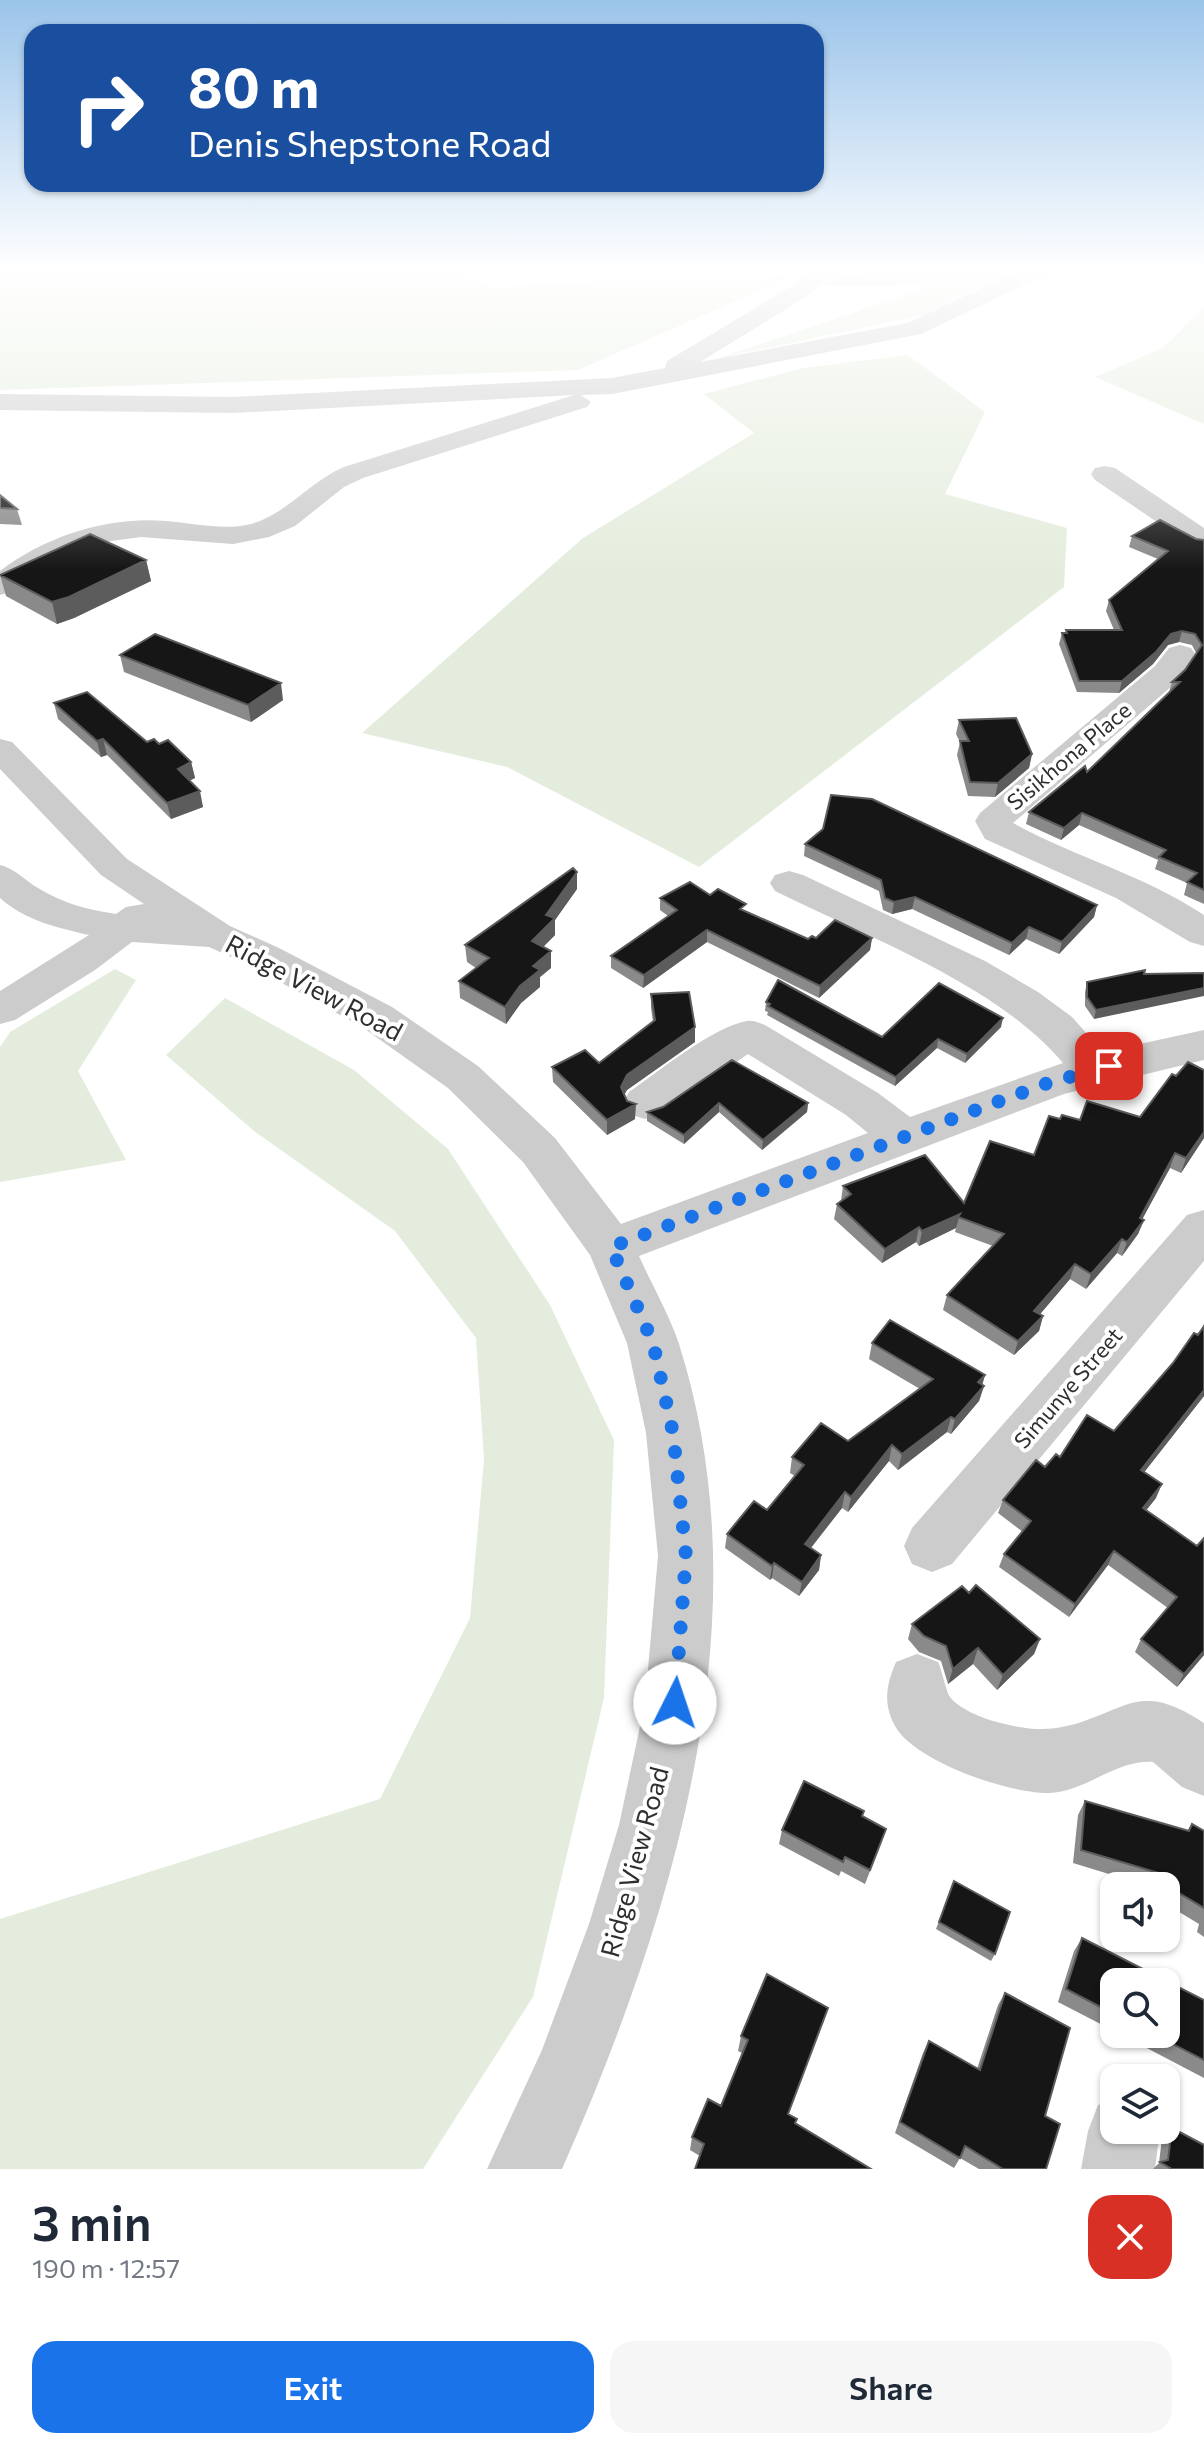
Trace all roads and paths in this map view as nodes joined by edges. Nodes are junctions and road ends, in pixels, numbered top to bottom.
1 (673, 368) edge
2 (706, 368) edge
3 (660, 377) junction
4 (612, 386) junction
5 (0, 402) edge
6 (1105, 474) dead end
7 (1204, 541) edge
8 (0, 586) edge
9 (1180, 655) dead end
10 (0, 749) edge
11 (0, 877) edge
12 (789, 883) dead end
13 (163, 897) junction
14 (126, 927) junction
15 (1204, 933) edge
16 (216, 935) junction
17 (0, 1010) edge
18 (1204, 1045) edge
19 (1093, 1069) junction
20 (645, 1103) dead end
21 (906, 1138) junction
22 (1204, 1228) edge
23 (611, 1247) junction
24 (932, 1546) dead end
25 (917, 1683) dead end
26 (1204, 1765) edge
27 (1122, 2144) edge
28 (524, 2169) edge
29 (1118, 2169) edge

1 - 3 street
2 - 3 street
3 - 4 street
4 - 5 street
4 - 8 street
6 - 7 street
9 - 15 street, Sisikhona Place
10 - 13 street, Ridge View Road
11 - 14 street, Ridge View Road
12 - 19 street
13 - 14 street
13 - 16 street, Ridge View Road
14 - 16 street, Ridge View Road
14 - 17 street
16 - 23 street, Ridge View Road
18 - 19 street
19 - 21 street
20 - 21 street
21 - 23 street
22 - 24 street, Simunye Street
23 - 28 street, Ridge View Road
25 - 26 street
27 - 29 street

